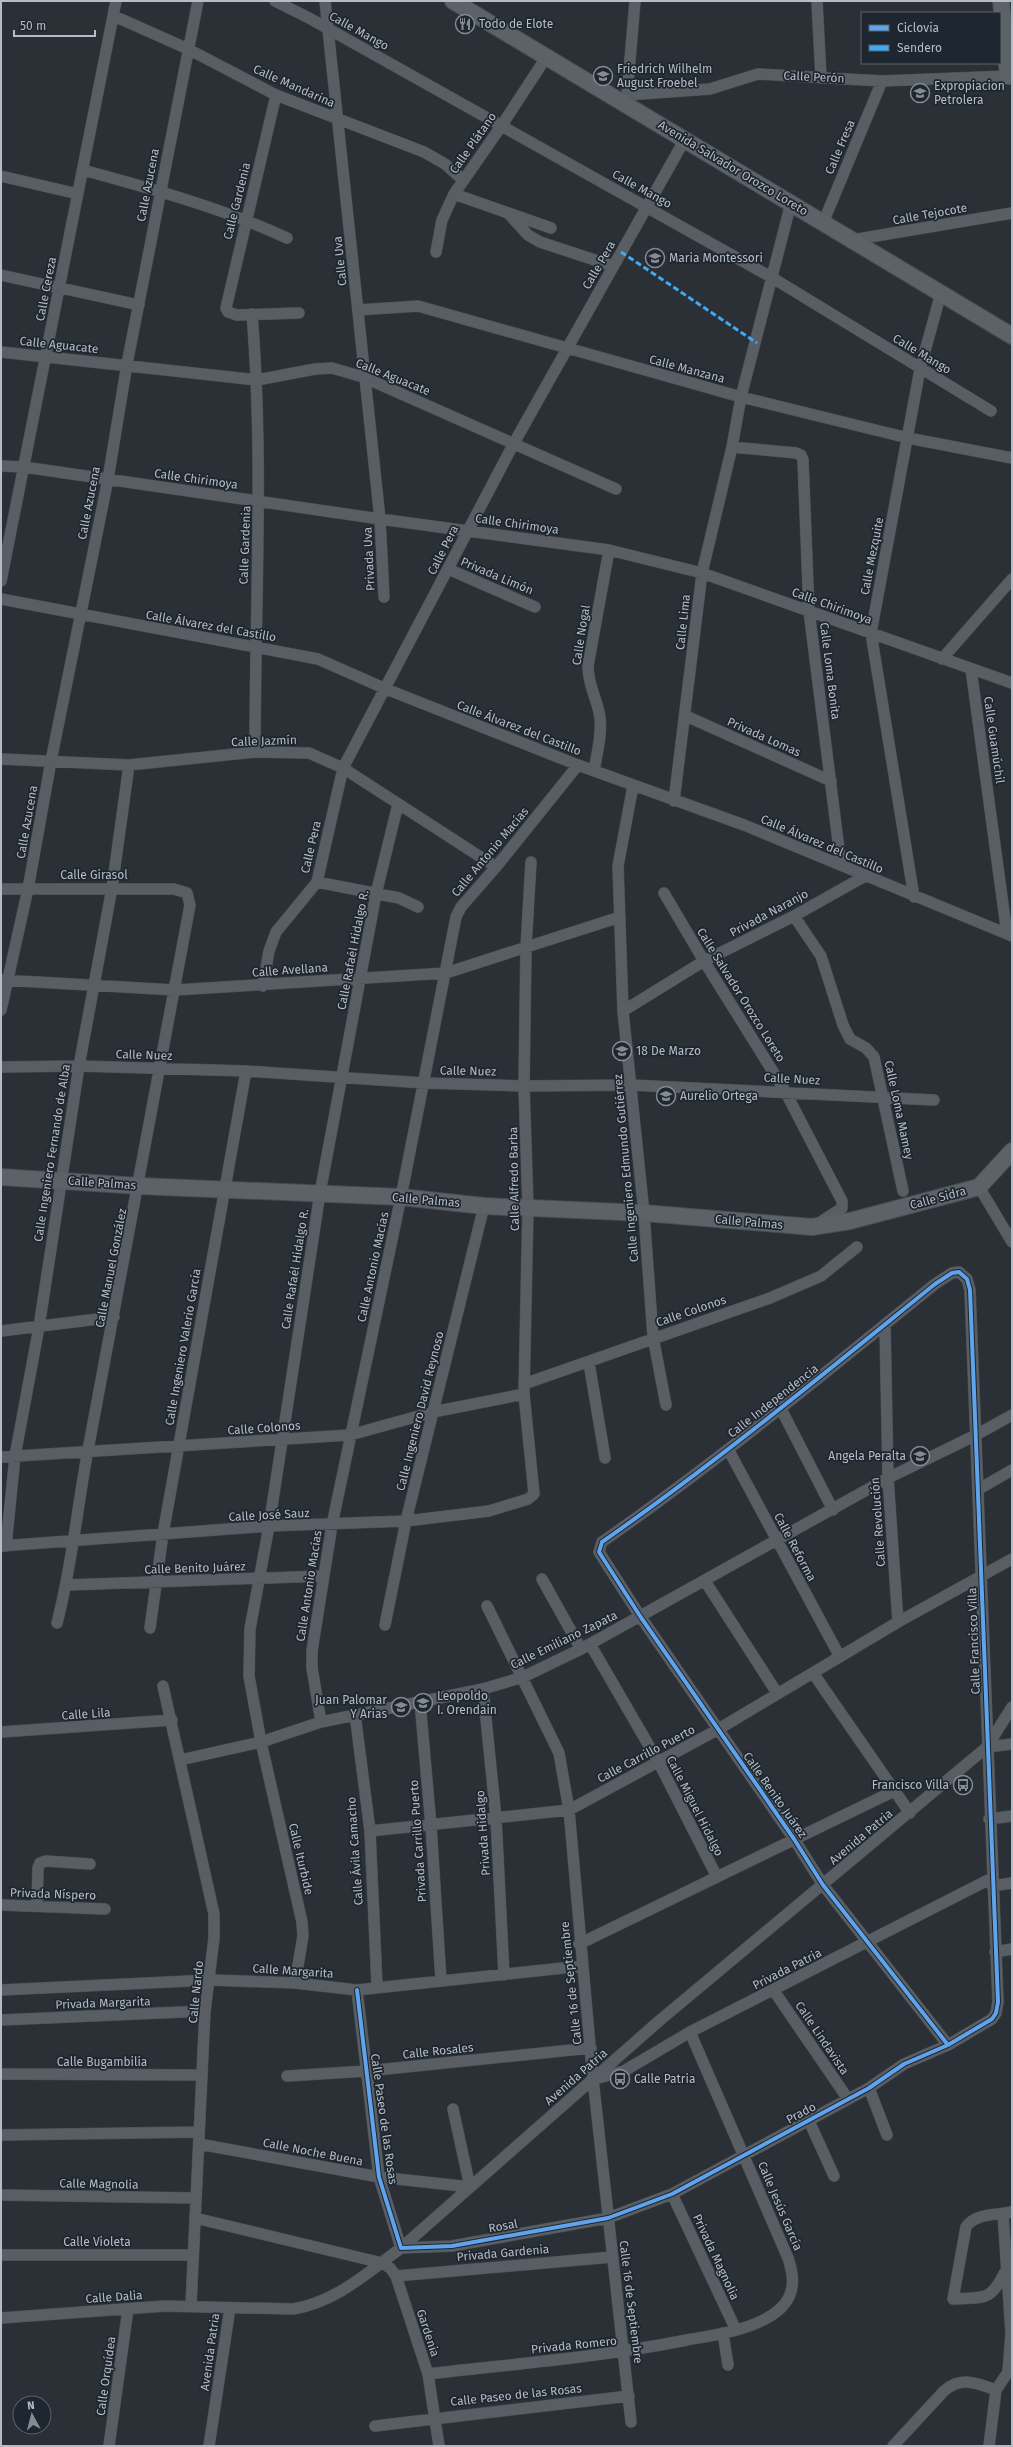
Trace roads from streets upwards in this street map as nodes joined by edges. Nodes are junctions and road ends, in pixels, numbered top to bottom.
1 (116, 1) edge
2 (198, 1) edge
3 (274, 1) edge
4 (325, 1) edge
5 (453, 1) edge
6 (635, 1) edge
7 (817, 1) edge
8 (1001, 1) edge
9 (114, 16) junction
10 (328, 28) junction
11 (188, 49) junction
12 (547, 56) junction
13 (1010, 76) edge
14 (822, 78) junction
15 (882, 81) junction
16 (276, 95) junction
17 (625, 98) junction
18 (338, 120) junction
19 (502, 126) junction
20 (685, 139) junction
21 (83, 170) junction
22 (1, 176) edge
23 (463, 180) junction
24 (160, 191) junction
25 (78, 194) junction
26 (454, 194) junction
27 (791, 203) junction
28 (647, 206) junction
29 (508, 213) junction
30 (1012, 213) edge
31 (247, 219) junction
32 (823, 223) junction
33 (551, 228) dead end
34 (288, 238) dead end
35 (852, 240) junction
36 (436, 252) dead end
37 (613, 266) junction
38 (1, 275) edge
39 (771, 277) junction
40 (59, 288) junction
41 (941, 293) junction
42 (138, 305) junction
43 (358, 310) junction
44 (299, 313) dead end
45 (252, 314) junction
46 (1012, 336) edge
47 (566, 349) junction
48 (1, 352) edge
49 (45, 357) junction
50 (127, 364) junction
51 (920, 369) junction
52 (363, 376) junction
53 (257, 380) junction
54 (741, 397) junction
55 (991, 412) dead end
56 (908, 438) junction
57 (514, 443) junction
58 (732, 447) junction
59 (1012, 458) edge
60 (1, 466) edge
61 (24, 467) junction
62 (108, 479) junction
63 (616, 489) dead end
64 (259, 502) junction
65 (380, 519) junction
66 (468, 531) junction
67 (609, 550) junction
68 (448, 569) junction
69 (702, 573) junction
70 (1012, 579) edge
71 (1, 581) edge
72 (384, 596) dead end
73 (1, 599) edge
74 (535, 607) dead end
75 (809, 611) junction
76 (80, 615) junction
77 (871, 633) junction
78 (255, 646) junction
79 (942, 659) junction
80 (971, 669) junction
81 (1012, 683) edge
82 (386, 690) junction
83 (686, 716) junction
84 (255, 752) junction
85 (1, 759) edge
86 (51, 761) junction
87 (130, 765) junction
88 (578, 765) junction
89 (343, 768) junction
90 (594, 771) junction
91 (831, 781) junction
92 (633, 786) junction
93 (674, 801) junction
94 (398, 804) junction
95 (531, 862) dead end
96 (841, 865) junction
97 (496, 867) junction
98 (865, 876) junction
99 (317, 882) junction
100 (112, 888) junction
101 (1, 889) edge
102 (28, 889) junction
103 (187, 893) joint
104 (664, 893) dead end
105 (376, 894) junction
106 (914, 897) junction
107 (418, 907) dead end
108 (794, 916) junction
109 (620, 917) junction
110 (1010, 935) edge
111 (526, 947) junction
112 (704, 961) junction
113 (446, 973) junction
114 (362, 977) junction
115 (5, 980) edge
116 (263, 986) junction
117 (94, 987) junction
118 (174, 990) junction
119 (1, 1010) edge
120 (623, 1011) junction
121 (79, 1066) junction
122 (1, 1067) edge
123 (162, 1069) junction
124 (246, 1072) junction
125 (340, 1078) junction
126 (424, 1083) junction
127 (631, 1085) junction
128 (524, 1086) junction
129 (785, 1091) junction
130 (882, 1098) junction
131 (934, 1100) dead end
132 (1012, 1151) edge
133 (1, 1177) edge
134 (61, 1180) junction
135 (140, 1186) junction
136 (978, 1187) junction
137 (224, 1188) junction
138 (903, 1191) dead end
139 (320, 1193) junction
140 (401, 1197) junction
141 (484, 1206) junction
142 (528, 1207) junction
143 (644, 1212) junction
144 (850, 1221) joint
145 (812, 1227) junction
146 (1012, 1242) edge
147 (857, 1247) dead end
148 (959, 1272) joint
149 (114, 1317) junction
150 (885, 1324) junction
151 (39, 1326) junction
152 (1, 1331) edge
153 (654, 1337) junction
154 (589, 1363) junction
155 (524, 1389) junction
156 (666, 1405) dead end
157 (780, 1407) junction
158 (432, 1412) junction
159 (1012, 1415) edge
160 (350, 1435) junction
161 (976, 1435) junction
162 (281, 1440) junction
163 (179, 1446) junction
164 (728, 1449) junction
165 (87, 1452) junction
166 (15, 1456) junction
167 (1, 1457) edge
168 (605, 1458) dead end
169 (1012, 1470) edge
170 (888, 1478) junction
171 (979, 1489) junction
172 (534, 1494) joint
173 (833, 1510) junction
174 (406, 1521) junction
175 (332, 1525) junction
176 (269, 1526) junction
177 (163, 1534) junction
178 (74, 1540) junction
179 (777, 1542) junction
180 (3, 1546) edge
181 (599, 1547) joint
182 (1012, 1559) edge
183 (323, 1576) junction
184 (982, 1576) junction
185 (258, 1579) junction
186 (542, 1579) dead end
187 (705, 1581) junction
188 (157, 1584) junction
189 (67, 1585) junction
190 (487, 1606) dead end
191 (640, 1616) junction
192 (898, 1622) junction
193 (57, 1624) dead end
194 (385, 1625) dead end
195 (150, 1628) dead end
196 (586, 1646) junction
197 (840, 1657) junction
198 (814, 1673) junction
199 (523, 1677) junction
200 (163, 1686) dead end
201 (483, 1689) junction
202 (777, 1693) junction
203 (420, 1702) junction
204 (1012, 1707) edge
205 (355, 1714) junction
206 (172, 1720) junction
207 (321, 1722) junction
208 (717, 1730) junction
209 (1, 1732) edge
210 (261, 1742) junction
211 (1012, 1744) edge
212 (987, 1747) junction
213 (180, 1760) junction
214 (659, 1762) junction
215 (894, 1791) junction
216 (569, 1810) junction
217 (910, 1813) junction
218 (1012, 1816) edge
219 (496, 1818) junction
220 (989, 1819) junction
221 (431, 1826) junction
222 (370, 1831) junction
223 (794, 1839) junction
224 (90, 1864) dead end
225 (717, 1877) junction
226 (992, 1882) junction
227 (1012, 1884) edge
228 (823, 1885) junction
229 (1, 1905) edge
230 (36, 1906) junction
231 (105, 1909) dead end
232 (866, 1943) junction
233 (580, 1944) junction
234 (1012, 1950) edge
235 (995, 1952) junction
236 (582, 1966) junction
237 (504, 1975) junction
238 (210, 1980) junction
239 (441, 1980) junction
240 (295, 1983) junction
241 (377, 1986) junction
242 (1, 1990) edge
243 (357, 1990) junction
244 (774, 1991) junction
245 (205, 2011) junction
246 (996, 2013) joint
247 (1, 2020) edge
248 (690, 2032) junction
249 (948, 2044) junction
250 (591, 2048) junction
251 (367, 2071) junction
252 (1, 2074) edge
253 (202, 2075) junction
254 (287, 2076) dead end
255 (593, 2079) junction
256 (869, 2088) junction
257 (848, 2099) junction
258 (453, 2109) dead end
259 (809, 2121) junction
260 (199, 2132) junction
261 (1, 2135) edge
262 (887, 2135) dead end
263 (199, 2144) junction
264 (744, 2154) junction
265 (834, 2176) dead end
266 (379, 2178) junction
267 (470, 2187) junction
268 (672, 2194) junction
269 (1, 2196) edge
270 (196, 2198) junction
271 (1007, 2213) edge
272 (195, 2218) junction
273 (608, 2218) junction
274 (401, 2248) junction
275 (1, 2255) edge
276 (193, 2255) junction
277 (612, 2257) junction
278 (382, 2263) junction
279 (1005, 2272) junction
280 (396, 2276) junction
281 (191, 2305) junction
282 (230, 2308) junction
283 (128, 2309) junction
284 (1, 2318) edge
285 (766, 2318) joint
286 (736, 2330) junction
287 (723, 2333) junction
288 (625, 2352) junction
289 (728, 2364) dead end
290 (428, 2374) junction
291 (996, 2390) junction
292 (629, 2396) junction
293 (435, 2418) junction
294 (631, 2422) dead end
295 (375, 2426) dead end
296 (109, 2446) edge
297 (209, 2446) edge
298 (439, 2446) edge
299 (893, 2446) edge
300 (989, 2446) edge

1 - 9 street, Calle Cereza
2 - 11 street, Calle Azucena
3 - 10 street, Calle Mango
4 - 10 street, Calle Uva
5 - 12 street, Avenida Salvador Orozco Loreto
6 - 17 street
7 - 14 street
8 - 13 street
9 - 11 street, Calle Mandarina
9 - 21 street, Calle Cereza
10 - 18 street, Calle Uva
10 - 19 street, Calle Mango
11 - 16 street, Calle Mandarina
11 - 24 street, Calle Azucena
12 - 17 street, Avenida Salvador Orozco Loreto
12 - 19 street, Calle Plátano
13 - 15 street, Calle Perón
14 - 15 street, Calle Perón
14 - 17 street, Calle Perón
15 - 32 street, Calle Fresa
16 - 18 street, Calle Mandarina
16 - 31 street, Calle Gardenia
17 - 20 street, Avenida Salvador Orozco Loreto
18 - 23 street, Calle Mandarina
18 - 43 street, Calle Uva
19 - 23 street, Calle Plátano
19 - 28 street, Calle Mango
20 - 27 street, Avenida Salvador Orozco Loreto
20 - 28 street, Calle Pera
21 - 24 street
21 - 25 street, Calle Cereza
22 - 25 street
23 - 26 street, Calle Plátano
24 - 31 street
24 - 42 street, Calle Azucena
25 - 40 street, Calle Cereza
26 - 29 street
26 - 36 street, Calle Plátano
27 - 32 street, Avenida Salvador Orozco Loreto
27 - 39 street, Calle Lima
28 - 37 street, Calle Pera
28 - 39 street, Calle Mango
29 - 33 street
29 - 37 street
30 - 35 street, Calle Tejocote
31 - 34 street
31 - 45 street, Calle Gardenia
32 - 35 street, Avenida Salvador Orozco Loreto
35 - 41 street, Avenida Salvador Orozco Loreto
37 - 47 street, Calle Pera
38 - 40 street
39 - 51 street, Calle Mango
39 - 54 street, Calle Lima
40 - 42 street
40 - 49 street, Calle Cereza
41 - 46 street, Avenida Salvador Orozco Loreto
41 - 51 street, Calle Mezquite
42 - 50 street, Calle Azucena
43 - 47 street, Calle Manzana
43 - 52 street, Calle Uva
44 - 45 street
45 - 53 street, Calle Gardenia
47 - 54 street, Calle Manzana
47 - 57 street, Calle Pera
48 - 49 street, Calle Aguacate
49 - 50 street, Calle Aguacate
49 - 61 street, Calle Cereza
50 - 53 street, Calle Aguacate
50 - 62 street, Calle Azucena
51 - 55 street, Calle Mango
51 - 56 street, Calle Mezquite
52 - 53 street, Calle Aguacate
52 - 57 street, Calle Aguacate
52 - 65 street, Calle Uva
53 - 64 street, Calle Gardenia
54 - 56 street, Calle Manzana
54 - 58 street, Calle Lima
56 - 59 street, Calle Manzana
56 - 77 street, Calle Mezquite
57 - 63 street, Calle Aguacate
57 - 66 street, Calle Pera
58 - 69 street, Calle Lima
58 - 75 street, Calle Loma Bonita
60 - 61 street, Calle Chirimoya
61 - 62 street, Calle Chirimoya
61 - 71 street, Calle Cereza
62 - 64 street, Calle Chirimoya
62 - 76 street, Calle Azucena
64 - 65 street, Calle Chirimoya
64 - 78 street, Calle Gardenia
65 - 66 street, Calle Chirimoya
65 - 72 street, Privada Uva
66 - 67 street, Calle Chirimoya
66 - 68 street, Calle Pera
67 - 69 street, Calle Chirimoya
67 - 90 street, Calle Nogal
68 - 74 street, Privada Limón
68 - 82 street, Calle Pera
69 - 75 street, Calle Chirimoya
69 - 83 street, Calle Lima
70 - 79 street
73 - 76 street, Calle Álvarez del Castillo
75 - 77 street, Calle Chirimoya
75 - 91 street, Calle Loma Bonita
76 - 78 street, Calle Álvarez del Castillo
76 - 86 street, Calle Azucena
77 - 79 street, Calle Chirimoya
77 - 106 street, Calle Mezquite
78 - 82 street, Calle Álvarez del Castillo
78 - 84 street, Calle Gardenia
79 - 80 street, Calle Chirimoya
80 - 81 street, Calle Chirimoya
80 - 110 street, Calle Guamúchil
82 - 88 street, Calle Álvarez del Castillo
82 - 89 street, Calle Pera
83 - 91 street, Privada Lomas
83 - 93 street, Calle Lima
84 - 87 street, Calle Jazmín
84 - 89 street, Calle Jazmín
85 - 86 street, Calle Jazmín
86 - 87 street, Calle Jazmín
86 - 102 street, Calle Azucena
87 - 100 street, Calle Ingeniero Fernando de Alba
88 - 90 street, Calle Álvarez del Castillo
88 - 97 street, Calle Antonio Macías
89 - 94 street, Calle Jazmín
89 - 99 street, Calle Pera
90 - 92 street, Calle Álvarez del Castillo
91 - 96 street, Calle Loma Bonita
92 - 93 street, Calle Álvarez del Castillo
92 - 109 street, Calle Ingeniero Edmundo Gutiérrez
93 - 96 street, Calle Álvarez del Castillo
94 - 97 street, Calle Jazmín
94 - 105 street, Calle Rafaél Hidalgo R.
95 - 111 street, Calle Alfredo Barba
96 - 98 street, Calle Álvarez del Castillo
97 - 113 street, Calle Antonio Macías
98 - 106 street, Calle Álvarez del Castillo
98 - 108 street, Privada Naranjo
99 - 105 street
99 - 116 street, Calle Pera
100 - 102 street, Calle Girasol
100 - 103 street, Calle Girasol
100 - 117 street, Calle Ingeniero Fernando de Alba
101 - 102 street, Calle Girasol
102 - 115 street, Calle Azucena
103 - 118 street, Calle Manuel González
104 - 112 street, Calle Salvador Orozco Loreto
105 - 107 street
105 - 114 street, Calle Rafaél Hidalgo R.
106 - 110 street, Calle Álvarez del Castillo
108 - 112 street, Privada Naranjo
108 - 130 street, Calle Loma Mamey
109 - 111 street, Calle Avellana
109 - 120 street, Calle Ingeniero Edmundo Gutiérrez
111 - 113 street, Calle Avellana
111 - 128 street, Calle Alfredo Barba
112 - 120 street, Privada Naranjo
112 - 129 street, Calle Salvador Orozco Loreto
113 - 114 street, Calle Avellana
113 - 126 street, Calle Antonio Macías
114 - 116 street, Calle Avellana
114 - 125 street, Calle Rafaél Hidalgo R.
115 - 117 street, Calle Avellana
115 - 119 street, Calle Azucena
116 - 118 street, Calle Avellana
117 - 118 street, Calle Avellana
117 - 121 street, Calle Ingeniero Fernando de Alba
118 - 123 street, Calle Manuel González
120 - 127 street, Calle Ingeniero Edmundo Gutiérrez
121 - 122 street, Calle Nuez
121 - 123 street, Calle Nuez
121 - 134 street, Calle Ingeniero Fernando de Alba
123 - 124 street, Calle Nuez
123 - 135 street, Calle Manuel González
124 - 125 street, Calle Nuez
124 - 137 street, Calle Ingeniero Valerio García
125 - 126 street, Calle Nuez
125 - 139 street, Calle Rafaél Hidalgo R.
126 - 128 street, Calle Nuez
126 - 140 street, Calle Antonio Macías
127 - 128 street, Calle Nuez
127 - 129 street, Calle Nuez
127 - 143 street, Calle Ingeniero Edmundo Gutiérrez
128 - 142 street, Calle Alfredo Barba
129 - 130 street, Calle Nuez
129 - 145 street, Calle Salvador Orozco Loreto
130 - 131 street, Calle Nuez
130 - 138 street, Calle Loma Mamey
132 - 136 street, Calle Sidra
133 - 134 street, Calle Palmas
134 - 135 street, Calle Palmas
134 - 151 street, Calle Ingeniero Fernando de Alba
135 - 137 street, Calle Palmas
135 - 149 street, Calle Manuel González
136 - 144 street, Calle Sidra
136 - 146 street
137 - 139 street, Calle Palmas
137 - 163 street, Calle Ingeniero Valerio García
139 - 140 street, Calle Palmas
139 - 162 street, Calle Rafaél Hidalgo R.
140 - 141 street, Calle Palmas
140 - 160 street, Calle Antonio Macías
141 - 142 street, Calle Palmas
141 - 158 street, Calle Ingeniero David Reynoso
142 - 143 street, Calle Palmas
142 - 155 street, Calle Alfredo Barba
143 - 145 street, Calle Palmas
143 - 153 street, Calle Ingeniero Edmundo Gutiérrez
144 - 145 street, Calle Palmas
147 - 153 street, Calle Colonos
148 - 150 street, Calle Independencia
148 - 161 street, Calle Francisco Villa
149 - 151 street
149 - 165 street, Calle Manuel González
150 - 157 street, Calle Independencia
150 - 170 street, Calle Revolución
151 - 152 street
151 - 166 street, Calle Ingeniero Fernando de Alba
153 - 154 street, Calle Colonos
153 - 156 street, Calle Ingeniero Edmundo Gutiérrez
154 - 155 street, Calle Colonos
154 - 168 street
155 - 158 street, Calle Colonos
155 - 172 street, Calle Alfredo Barba
157 - 164 street, Calle Independencia
157 - 173 street
158 - 160 street, Calle Colonos
158 - 174 street, Calle Ingeniero David Reynoso
159 - 161 street, Calle Emiliano Zapata
160 - 162 street, Calle Colonos
160 - 175 street, Calle Antonio Macías
161 - 170 street, Calle Emiliano Zapata
161 - 171 street, Calle Francisco Villa
162 - 163 street, Calle Colonos
162 - 176 street, Calle Rafaél Hidalgo R.
163 - 165 street, Calle Colonos
163 - 177 street, Calle Ingeniero Valerio García
164 - 179 street, Calle Reforma
164 - 181 street, Calle Independencia
165 - 166 street, Calle Colonos
165 - 178 street, Calle Manuel González
166 - 167 street, Calle Colonos
166 - 180 street, Calle Ingeniero Fernando de Alba
169 - 171 street
170 - 173 street, Calle Emiliano Zapata
170 - 192 street, Calle Revolución
171 - 184 street, Calle Francisco Villa
172 - 174 street, Calle José Sauz
173 - 179 street, Calle Emiliano Zapata
174 - 175 street, Calle José Sauz
174 - 194 street, Calle Ingeniero David Reynoso
175 - 176 street, Calle José Sauz
175 - 183 street, Calle Antonio Macías
176 - 177 street, Calle José Sauz
176 - 185 street, Calle Rafaél Hidalgo R.
177 - 178 street, Calle José Sauz
177 - 188 street, Calle Ingeniero Valerio García
178 - 180 street, Calle José Sauz
178 - 189 street, Calle Manuel González
179 - 187 street, Calle Emiliano Zapata
179 - 197 street, Calle Reforma
181 - 191 street, Calle Benito Juárez
182 - 184 street, Calle Carrillo Puerto
183 - 185 street, Calle Benito Juárez
183 - 207 street, Calle Antonio Macías
184 - 192 street, Calle Carrillo Puerto
184 - 212 street, Calle Francisco Villa
185 - 188 street, Calle Benito Juárez
185 - 210 street, Calle Rafaél Hidalgo R.
186 - 196 street, Calle Miguel Hidalgo
187 - 191 street, Calle Emiliano Zapata
187 - 202 street
188 - 189 street, Calle Benito Juárez
188 - 195 street, Calle Ingeniero Valerio García
189 - 193 street, Calle Manuel González
190 - 199 street, Calle 16 de Septiembre
191 - 196 street, Calle Emiliano Zapata
191 - 208 street, Calle Benito Juárez
192 - 197 street, Calle Carrillo Puerto
196 - 199 street, Calle Emiliano Zapata
196 - 214 street, Calle Miguel Hidalgo
197 - 198 street, Calle Carrillo Puerto
198 - 202 street, Calle Carrillo Puerto
198 - 215 street
199 - 201 street, Calle Emiliano Zapata
199 - 216 street, Calle 16 de Septiembre
200 - 206 street, Calle Nardo
201 - 203 street, Calle Emiliano Zapata
201 - 219 street, Privada Hidalgo
202 - 208 street, Calle Carrillo Puerto
203 - 205 street, Calle Emiliano Zapata
203 - 221 street, Privada Carrillo Puerto
204 - 212 street, Avenida Patria
205 - 207 street, Calle Emiliano Zapata
205 - 222 street, Calle Ávila Camacho
206 - 209 street, Calle Lila
206 - 213 street, Calle Nardo
207 - 210 street, Calle Emiliano Zapata
208 - 214 street, Calle Carrillo Puerto
208 - 223 street, Calle Benito Juárez
210 - 213 street, Calle Emiliano Zapata
210 - 240 street, Calle Iturbide
211 - 212 street
212 - 217 street, Avenida Patria
212 - 220 street, Calle Francisco Villa
213 - 238 street, Calle Nardo
214 - 216 street, Calle Carrillo Puerto
214 - 225 street, Calle Miguel Hidalgo
215 - 217 street
215 - 223 street
216 - 219 street, Calle Carrillo Puerto
216 - 233 street, Calle 16 de Septiembre
217 - 228 street, Avenida Patria
218 - 220 street
219 - 221 street, Calle Carrillo Puerto
219 - 237 street, Privada Hidalgo
220 - 226 street, Calle Francisco Villa
221 - 222 street, Calle Carrillo Puerto
221 - 239 street, Privada Carrillo Puerto
222 - 241 street, Calle Ávila Camacho
223 - 225 street
223 - 228 street, Calle Benito Juárez
224 - 230 street
225 - 233 street
226 - 227 street
226 - 232 street, Privada Patria
226 - 235 street, Calle Francisco Villa
228 - 232 street, Calle Benito Juárez
228 - 255 street, Avenida Patria
229 - 230 street, Privada Níspero
230 - 231 street, Privada Níspero
232 - 244 street, Privada Patria
232 - 249 street, Calle Benito Juárez
233 - 236 street, Calle 16 de Septiembre
234 - 235 street
235 - 246 street, Calle Francisco Villa
236 - 237 street, Calle Margarita
236 - 250 street, Calle 16 de Septiembre
237 - 239 street, Calle Margarita
238 - 240 street, Calle Margarita
238 - 242 street, Calle Margarita
238 - 245 street, Calle Nardo
239 - 241 street, Calle Margarita
240 - 243 street, Calle Margarita
241 - 243 street, Calle Margarita
243 - 251 street, Calle Paseo de las Rosas
244 - 248 street, Privada Patria
244 - 257 street, Calle Lindavista
245 - 247 street, Privada Margarita
245 - 253 street, Calle Nardo
246 - 249 street, Prado
248 - 255 street, Privada Patria
248 - 264 street, Calle Jesús García
249 - 256 street, Prado
250 - 251 street, Calle Rosales
250 - 255 street, Calle 16 de Septiembre
251 - 254 street, Calle Rosales
251 - 266 street, Calle Paseo de las Rosas
252 - 253 street, Calle Bugambilia
253 - 260 street, Calle Nardo
255 - 267 street, Avenida Patria
255 - 273 street, Calle 16 de Septiembre
256 - 257 street, Prado
256 - 262 street
257 - 259 street, Prado
258 - 267 street
259 - 264 street, Prado
259 - 265 street
260 - 261 street
260 - 263 street, Calle Nardo
263 - 266 street, Calle Noche Buena
263 - 270 street, Calle Nardo
264 - 268 street, Prado
264 - 285 street, Calle Jesús García
266 - 267 street, Calle Noche Buena
266 - 274 street, Calle Paseo de las Rosas
267 - 274 street, Avenida Patria
268 - 273 street, Prado
268 - 286 street, Privada Magnolia
269 - 270 street, Calle Magnolia
270 - 272 street, Calle Nardo
271 - 279 street
271 - 279 street
272 - 276 street, Calle Nardo
272 - 278 street
273 - 274 street, Rosal
273 - 277 street, Calle 16 de Septiembre
274 - 278 street, Avenida Patria
275 - 276 street, Calle Violeta
276 - 281 street, Calle Nardo
277 - 280 street, Privada Gardenia
277 - 288 street, Calle 16 de Septiembre
278 - 280 street, Gardenia
278 - 282 street, Avenida Patria
279 - 291 street
280 - 290 street, Gardenia
281 - 282 street, Calle Dalia
281 - 283 street, Calle Dalia
282 - 297 street, Avenida Patria
283 - 284 street, Calle Dalia
283 - 296 street, Calle Orquídea
285 - 286 street, Privada Romero
286 - 287 street, Privada Romero
287 - 288 street, Privada Romero
287 - 289 street
288 - 290 street, Privada Romero
288 - 292 street, Calle 16 de Septiembre
290 - 293 street, Gardenia
291 - 299 street
291 - 300 street
292 - 293 street, Calle Paseo de las Rosas
292 - 294 street, Calle 16 de Septiembre
293 - 295 street, Calle Paseo de las Rosas
293 - 298 street

